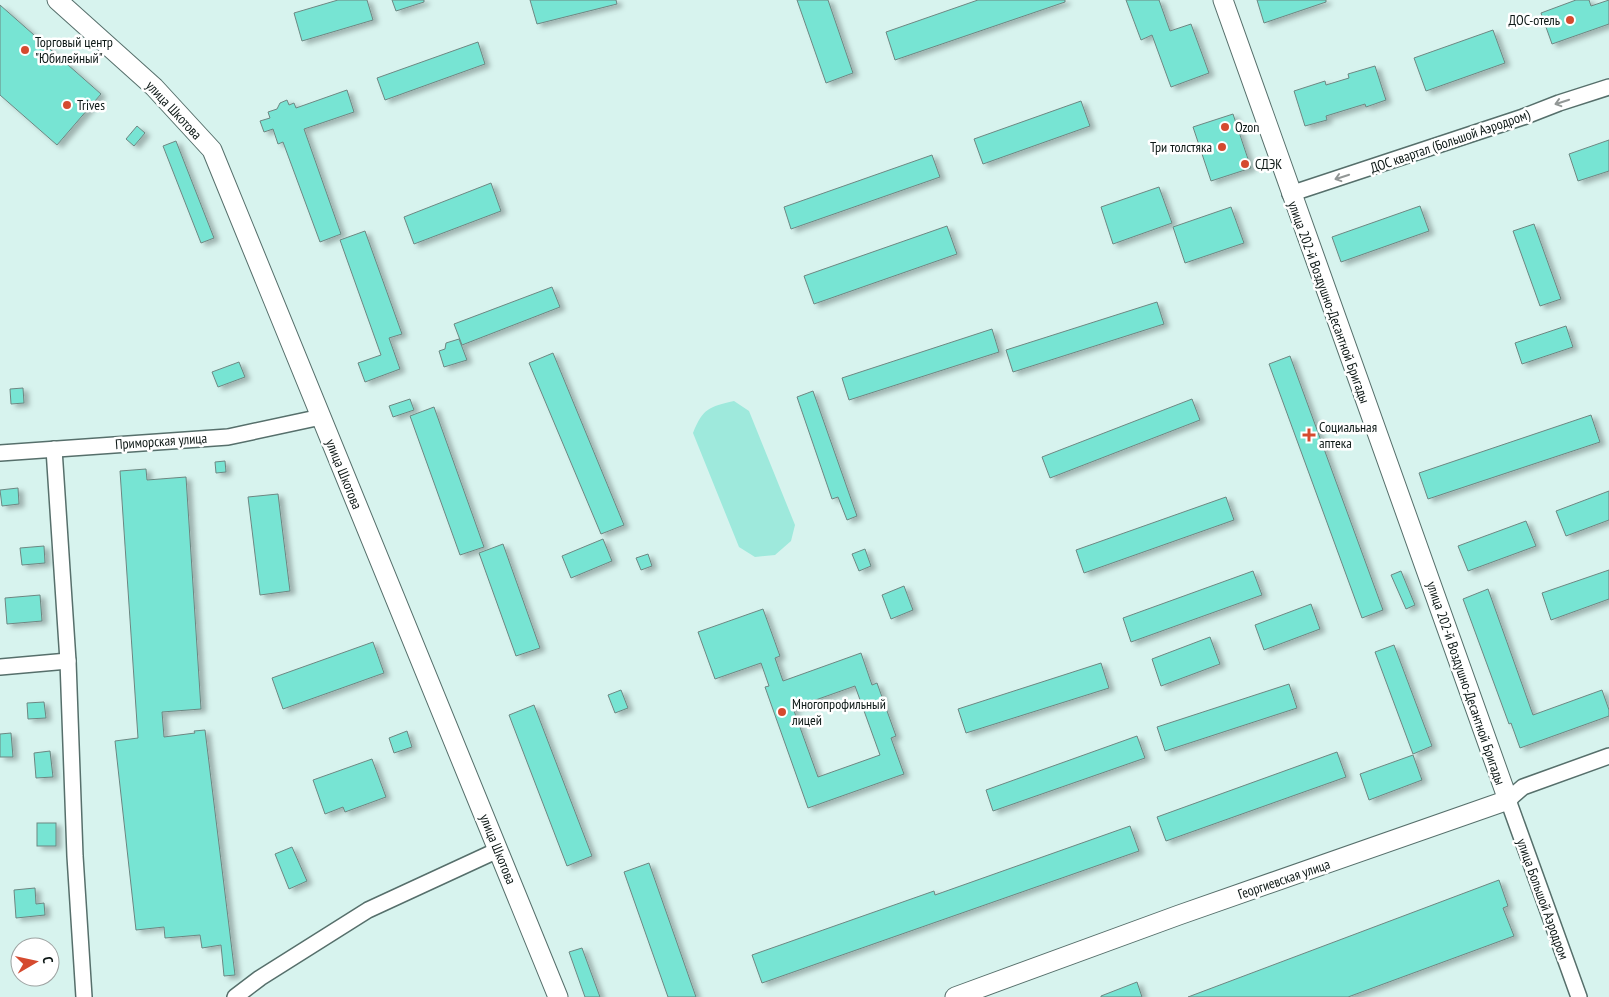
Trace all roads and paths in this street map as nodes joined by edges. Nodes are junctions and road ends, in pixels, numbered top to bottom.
1 (57, 0) edge
2 (1223, 0) edge
3 (1609, 87) edge
4 (1290, 194) junction
5 (321, 417) junction
6 (54, 449) junction
7 (0, 453) edge
8 (68, 661) junction
9 (0, 666) edge
10 (1609, 756) edge
11 (1508, 800) junction
12 (498, 850) junction
13 (84, 997) edge
14 (235, 997) edge
15 (558, 997) edge
16 (955, 997) edge
17 (1579, 997) edge

1 - 5 street, улица Шкотова
2 - 4 street, улица 202-й Воздушно-Десантной Бригады
3 -> 4 street, ДОС квартал (Большой Аэродром)
4 - 11 street, улица 202-й Воздушно-Десантной Бригады
5 - 6 street, Приморская улица
5 - 12 street, улица Шкотова
6 - 7 street, Приморская улица
6 - 8 street
8 - 9 street
8 - 13 street
10 - 11 street, Георгиевская улица
11 - 16 street, Георгиевская улица
11 - 17 street, улица Большой Аэродром
12 - 14 street
12 - 15 street, улица Шкотова

